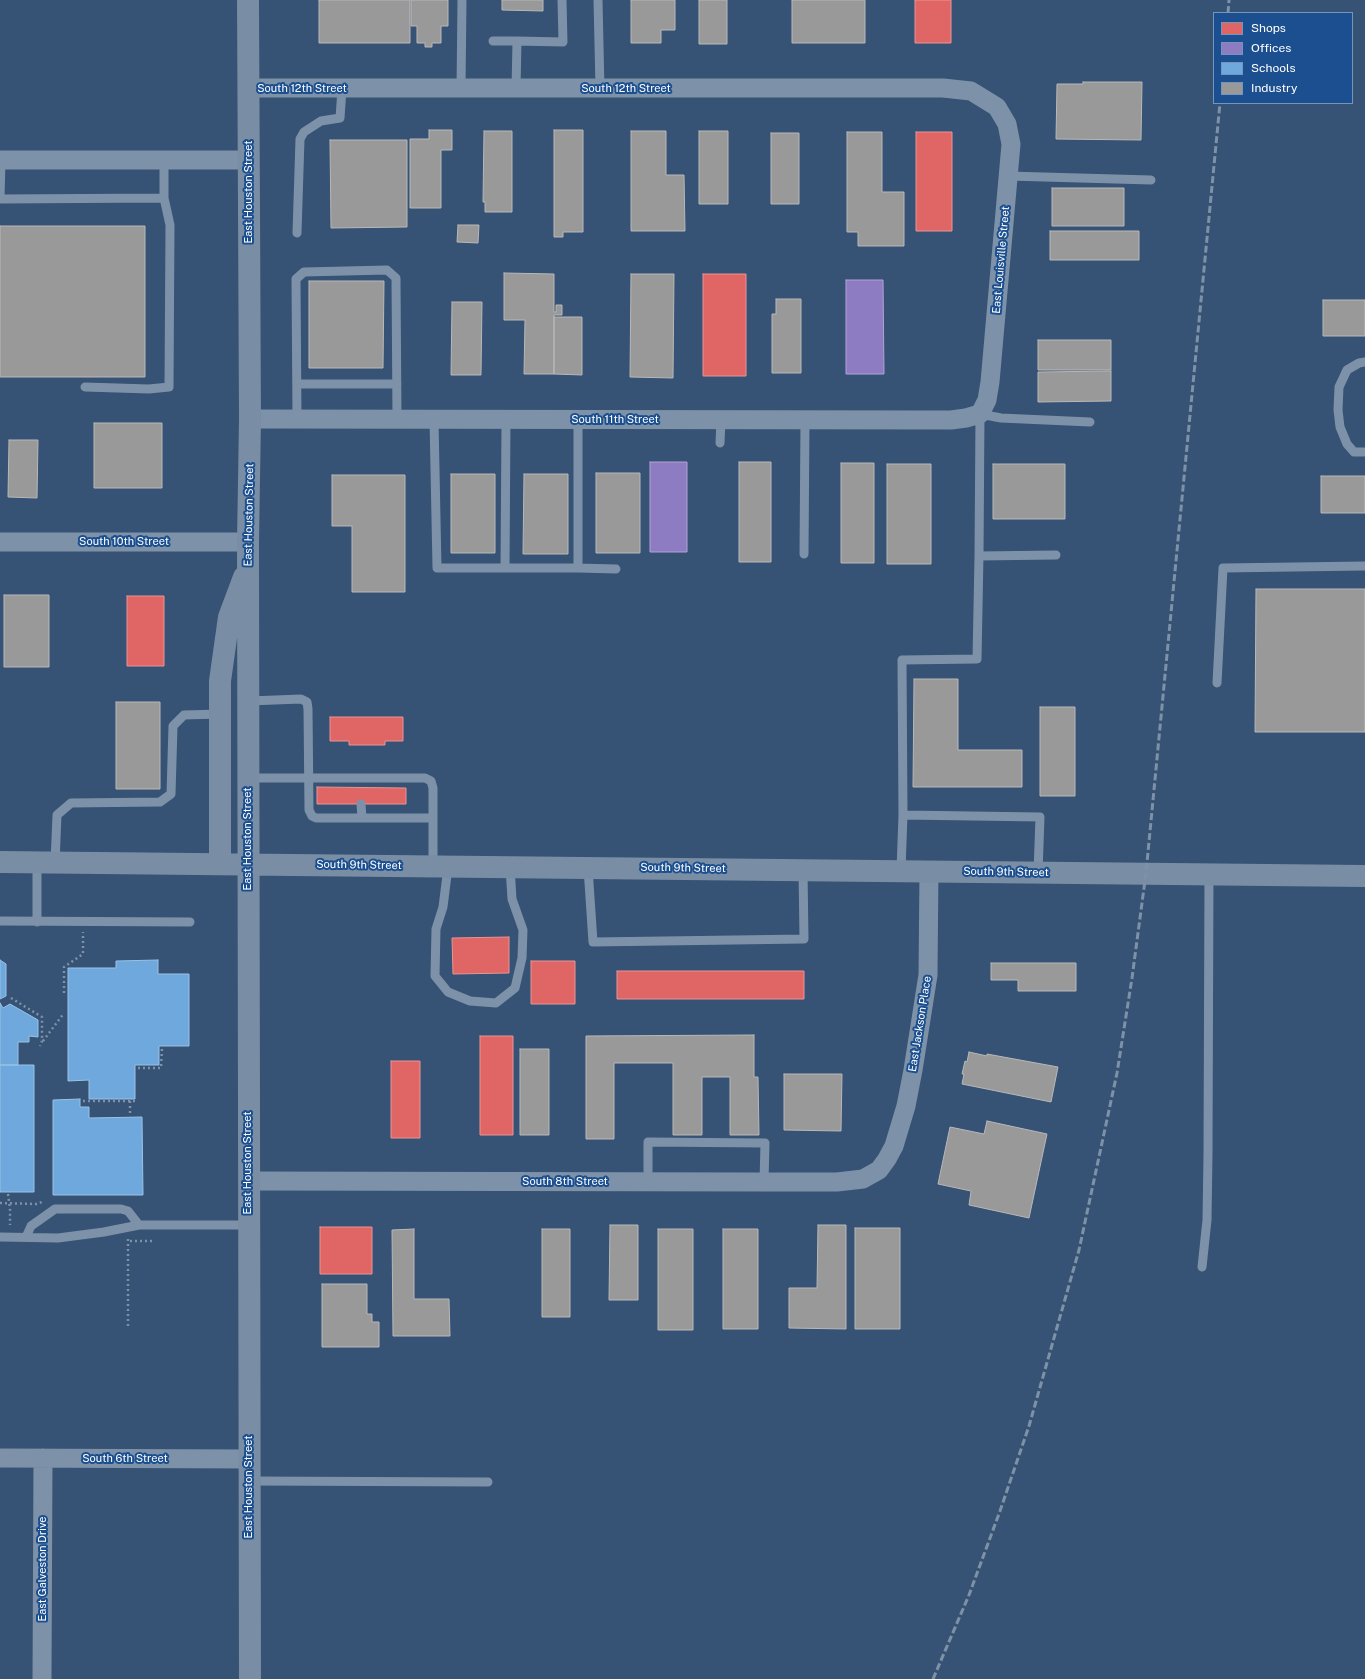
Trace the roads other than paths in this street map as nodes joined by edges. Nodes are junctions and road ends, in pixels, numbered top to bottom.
1 (248, 0) edge
2 (462, 0) edge
3 (562, 0) edge
4 (598, 0) edge
5 (492, 41) dead end
6 (517, 41) junction
7 (249, 88) junction
8 (342, 89) junction
9 (461, 89) junction
10 (516, 89) junction
11 (600, 89) junction
12 (997, 107) joint
13 (0, 160) edge
14 (164, 160) junction
15 (249, 160) junction
16 (1008, 176) junction
17 (1150, 180) dead end
18 (164, 198) junction
19 (297, 232) dead end
20 (1365, 362) edge
21 (297, 384) junction
22 (397, 384) junction
23 (85, 387) dead end
24 (980, 414) junction
25 (250, 419) junction
26 (297, 419) junction
27 (397, 420) junction
28 (434, 420) junction
29 (506, 420) junction
30 (578, 420) junction
31 (721, 420) junction
32 (805, 420) junction
33 (1090, 422) dead end
34 (720, 443) dead end
35 (1365, 452) edge
36 (0, 542) edge
37 (248, 542) junction
38 (804, 554) dead end
39 (1056, 555) dead end
40 (979, 556) junction
41 (248, 565) junction
42 (1365, 566) edge
43 (505, 568) junction
44 (578, 568) junction
45 (616, 569) dead end
46 (1217, 683) dead end
47 (249, 701) junction
48 (220, 714) junction
49 (248, 778) junction
50 (309, 778) junction
51 (361, 778) junction
52 (361, 787) dead end
53 (361, 804) dead end
54 (903, 815) junction
55 (362, 818) junction
56 (434, 818) junction
57 (0, 862) edge
58 (46, 862) junction
59 (220, 863) junction
60 (248, 863) junction
61 (440, 865) junction
62 (510, 866) junction
63 (588, 867) junction
64 (802, 869) junction
65 (901, 870) junction
66 (929, 871) junction
67 (1038, 873) junction
68 (1209, 874) junction
69 (1365, 876) edge
70 (0, 921) edge
71 (37, 922) junction
72 (190, 922) dead end
73 (879, 1170) joint
74 (248, 1181) junction
75 (648, 1182) junction
76 (764, 1182) junction
77 (139, 1225) junction
78 (248, 1225) junction
79 (0, 1237) edge
80 (26, 1237) junction
81 (1202, 1267) dead end
82 (0, 1458) edge
83 (43, 1458) junction
84 (249, 1459) junction
85 (249, 1481) junction
86 (488, 1482) dead end
87 (42, 1679) edge
88 (250, 1679) edge

1 - 7 street, East Houston Street
2 - 9 lane
3 - 6 lane
4 - 11 lane
5 - 6 lane
6 - 10 lane
7 - 8 street, South 12th Street
7 - 15 street, East Houston Street
8 - 9 street, South 12th Street
8 - 19 lane
9 - 10 street, South 12th Street
10 - 11 street, South 12th Street
11 - 12 street, South 12th Street
12 - 16 street, East Louisville Street
13 - 14 street
13 - 18 lane
14 - 15 street
14 - 18 lane
15 - 25 street, East Houston Street
16 - 17 lane
16 - 24 street, East Louisville Street
18 - 23 lane
20 - 35 lane
21 - 22 lane
21 - 22 lane
21 - 26 lane
22 - 27 lane
24 - 32 street, South 11th Street
24 - 33 lane
24 - 40 lane
25 - 26 street, South 11th Street
25 - 37 street, East Houston Street
26 - 27 street, South 11th Street
27 - 28 street, South 11th Street
28 - 29 street, South 11th Street
28 - 43 lane
29 - 30 street, South 11th Street
29 - 43 lane
30 - 31 street, South 11th Street
30 - 44 lane
31 - 32 street, South 11th Street
31 - 34 lane
32 - 38 lane
36 - 37 street, South 10th Street
37 - 41 street, East Houston Street
39 - 40 lane
40 - 54 lane
41 - 47 street, East Houston Street
41 - 48 street
42 - 46 lane
43 - 44 lane
44 - 45 lane
47 - 49 street, East Houston Street
47 - 50 lane
48 - 58 lane
48 - 59 street
49 - 50 lane
49 - 60 street, East Houston Street
50 - 51 lane
50 - 55 lane
51 - 52 lane
51 - 56 lane
53 - 55 lane
54 - 65 lane
54 - 67 lane
55 - 56 lane
56 - 61 lane
57 - 58 street, South 9th Street
58 - 59 street, South 9th Street
58 - 71 lane
59 - 60 street, South 9th Street
60 - 61 street, South 9th Street
60 - 74 street, East Houston Street
61 - 62 street, South 9th Street
61 - 62 lane
62 - 63 street, South 9th Street
63 - 64 street, South 9th Street
63 - 64 lane
64 - 65 street, South 9th Street
65 - 66 street, South 9th Street
66 - 67 street, South 9th Street
66 - 73 street, East Jackson Place
67 - 68 street, South 9th Street
68 - 69 street, South 9th Street
68 - 81 lane
70 - 71 lane
71 - 72 lane
73 - 76 street, South 8th Street
74 - 75 street, South 8th Street
74 - 78 street, East Houston Street
75 - 76 street, South 8th Street
75 - 76 lane
77 - 78 lane
77 - 80 lane
77 - 80 lane
78 - 84 street, East Houston Street
79 - 80 lane
82 - 83 street, South 6th Street
83 - 84 street, South 6th Street
83 - 87 street, East Galveston Drive
84 - 85 street, East Houston Street
85 - 86 lane
85 - 88 street, East Houston Street

